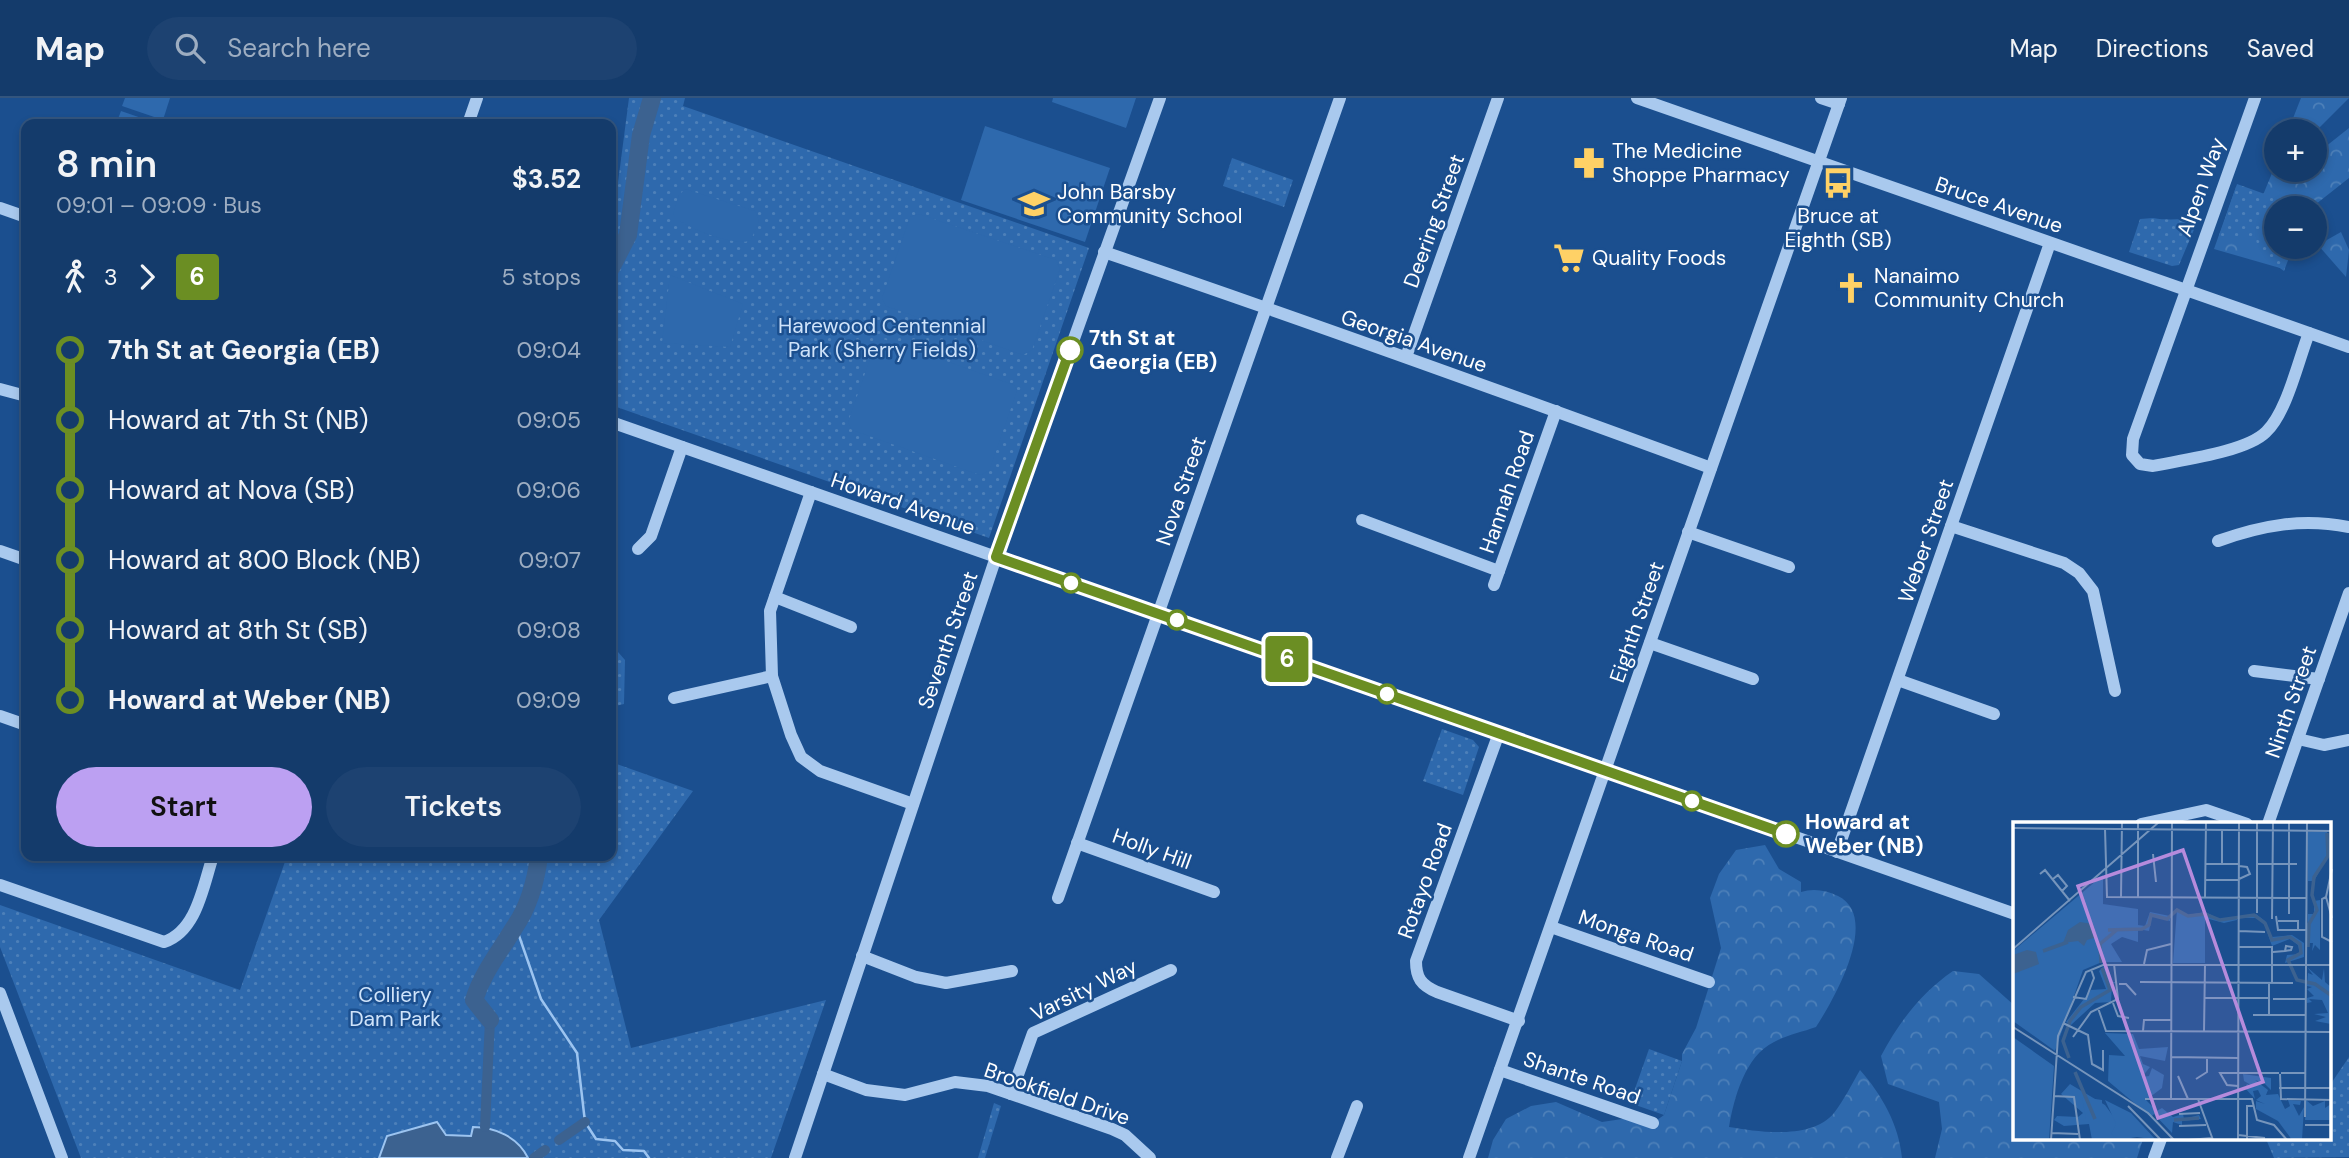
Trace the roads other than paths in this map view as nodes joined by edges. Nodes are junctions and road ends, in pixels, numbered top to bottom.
1 (477, 98) edge
2 (1160, 98) edge
3 (1340, 98) edge
4 (1499, 98) edge
5 (1637, 98) edge
6 (1821, 98) edge
7 (2255, 98) edge
8 (1840, 101) edge
9 (470, 119) edge
10 (1819, 162) junction
11 (0, 208) edge
12 (21, 215) edge
13 (2050, 243) junction
14 (1104, 252) junction
15 (2184, 290) junction
16 (1267, 307) junction
17 (2309, 333) junction
18 (2349, 348) edge
19 (1406, 357) junction
20 (0, 388) edge
21 (21, 394) edge
22 (1556, 411) junction
23 (616, 424) edge
24 (682, 447) junction
25 (1711, 468) junction
26 (811, 492) junction
27 (1362, 520) dead end
28 (1951, 526) junction
29 (2349, 527) edge
30 (1688, 532) junction
31 (2218, 541) dead end
32 (638, 550) dead end
33 (0, 551) edge
34 (996, 557) junction
35 (21, 559) edge
36 (1789, 567) dead end
37 (1499, 571) junction
38 (1494, 585) dead end
39 (2349, 593) edge
40 (775, 597) junction
41 (1158, 614) junction
42 (851, 627) dead end
43 (1650, 643) junction
44 (2254, 671) dead end
45 (772, 676) junction
46 (1753, 679) dead end
47 (1898, 680) junction
48 (2319, 680) junction
49 (2115, 691) dead end
50 (674, 698) dead end
51 (1994, 714) dead end
52 (0, 716) edge
53 (21, 723) edge
54 (1499, 733) junction
55 (2298, 739) junction
56 (2349, 740) edge
57 (1605, 771) junction
58 (913, 804) junction
59 (2150, 822) edge
60 (2242, 822) edge
61 (2269, 822) edge
62 (1077, 843) junction
63 (1837, 852) junction
64 (211, 861) edge
65 (0, 885) edge
66 (1214, 892) dead end
67 (1058, 898) dead end
68 (2013, 913) edge
69 (1551, 927) junction
70 (862, 957) junction
71 (1171, 970) dead end
72 (1012, 971) dead end
73 (1709, 982) dead end
74 (0, 993) edge
75 (1519, 1021) junction
76 (1500, 1070) junction
77 (823, 1074) junction
78 (1011, 1094) junction
79 (1357, 1106) dead end
80 (1653, 1123) dead end
81 (2161, 1140) edge
82 (62, 1158) edge
83 (794, 1158) edge
84 (1150, 1158) edge
85 (1337, 1158) edge
86 (1469, 1158) edge
87 (2154, 1158) edge

1 - 9 street
2 - 14 street, Seventh Street
3 - 16 street, Nova Street
4 - 19 street, Deering Street
5 - 10 street, Bruce Avenue
6 - 8 street
7 - 15 street, Alpen Way
8 - 10 street, Eighth Street
10 - 13 street, Bruce Avenue
10 - 25 street, Eighth Street
11 - 12 street
13 - 15 street, Bruce Avenue
13 - 28 street, Weber Street
14 - 16 street, Georgia Avenue
14 - 34 street, Seventh Street
15 - 17 street, Bruce Avenue
15 - 17 street, Alpen Way
16 - 19 street, Georgia Avenue
16 - 41 street, Nova Street
17 - 18 street, Bruce Avenue
19 - 22 street, Georgia Avenue
20 - 21 street
22 - 25 street, Georgia Avenue
22 - 37 street, Hannah Road
23 - 24 street, Howard Avenue
24 - 26 street, Howard Avenue
24 - 32 street
25 - 30 street, Eighth Street
26 - 34 street, Howard Avenue
26 - 40 street
27 - 37 street
28 - 47 street, Weber Street
28 - 49 street
29 - 31 street
30 - 36 street
30 - 43 street, Eighth Street
33 - 35 street
34 - 41 street, Howard Avenue
34 - 58 street, Seventh Street
37 - 38 street, Hannah Road
39 - 48 street, Ninth Street
40 - 42 street
40 - 45 street
41 - 54 street, Howard Avenue
41 - 62 street, Nova Street
43 - 46 street
43 - 57 street, Eighth Street
44 - 48 street
45 - 50 street
45 - 58 street
47 - 51 street
47 - 63 street, Weber Street
48 - 55 street, Ninth Street
52 - 53 street
54 - 57 street, Howard Avenue
54 - 75 street, Rotayo Road
55 - 56 street
55 - 61 street, Ninth Street
57 - 63 street, Howard Avenue
57 - 69 street, Eighth Street
58 - 70 street, Seventh Street
59 - 60 street
62 - 66 street, Holly Hill
62 - 67 street, Nova Street
63 - 68 street, Howard Avenue
64 - 65 street
69 - 73 street, Monga Road
69 - 75 street, Eighth Street
70 - 72 street
70 - 77 street, Seventh Street
71 - 78 street, Varsity Way
74 - 82 street
75 - 76 street, Eighth Street
76 - 80 street, Shante Road
76 - 86 street, Eighth Street
77 - 78 street, Brookfield Drive
77 - 83 street, Seventh Street
78 - 84 street, Brookfield Drive
79 - 85 street
81 - 87 street

